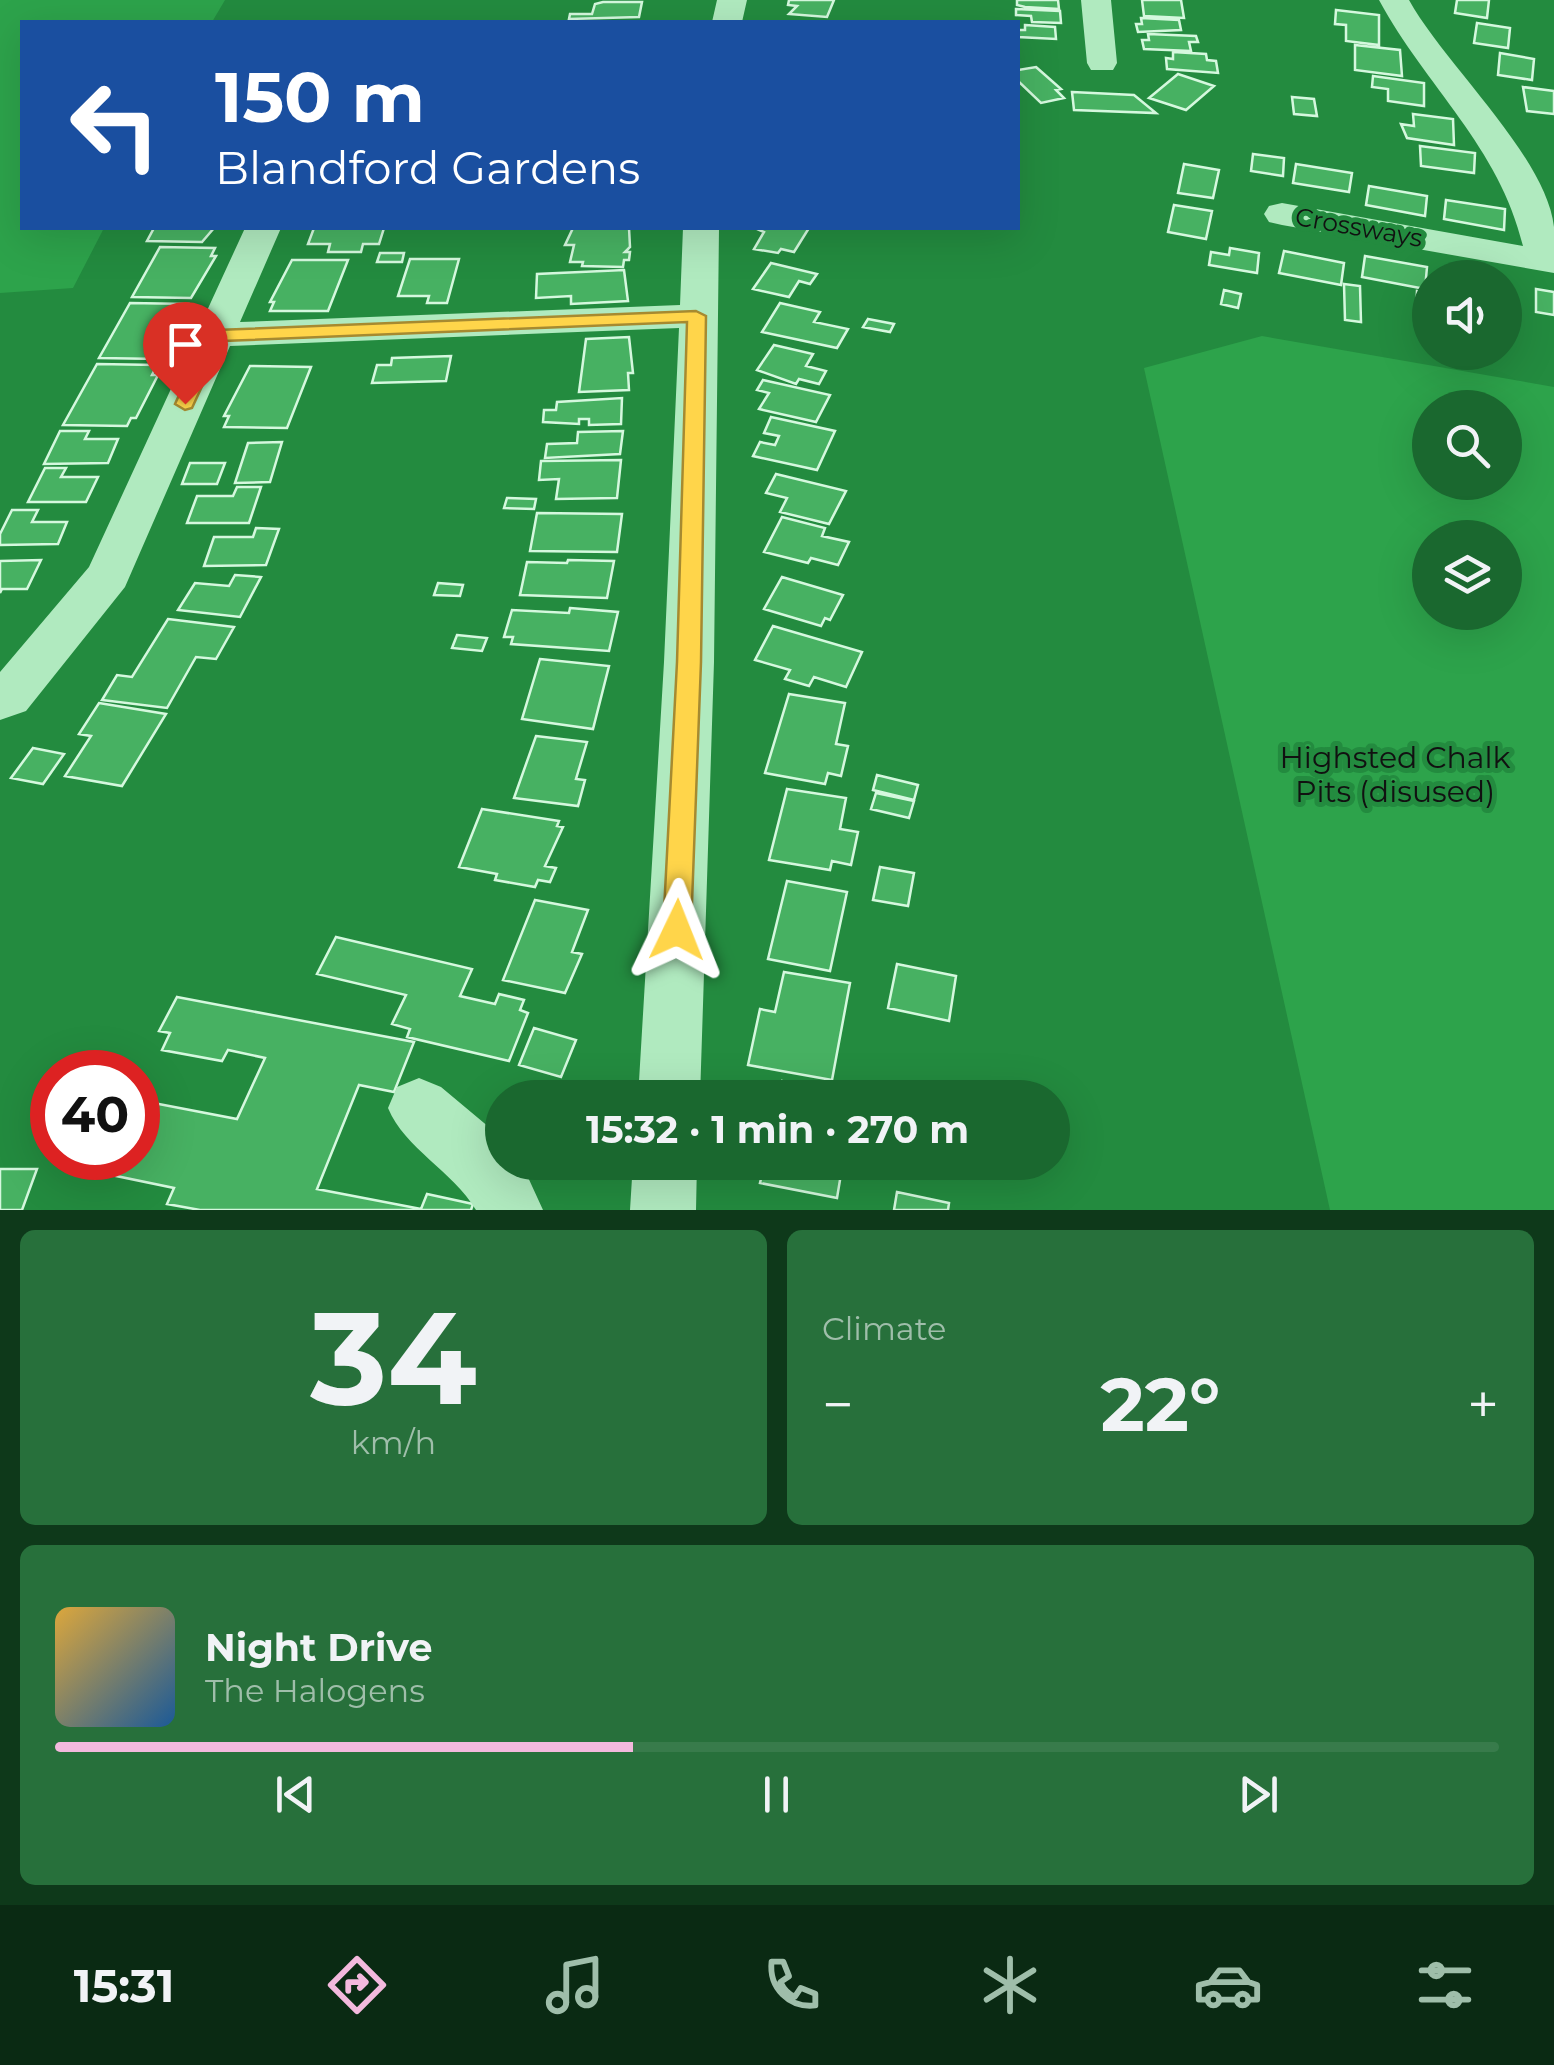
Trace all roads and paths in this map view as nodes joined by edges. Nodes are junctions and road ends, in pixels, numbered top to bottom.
1 (1096, 0) edge
2 (1394, 0) edge
3 (1102, 67) dead end
4 (1270, 213) dead end
5 (262, 230) edge
6 (701, 230) edge
7 (1550, 261) edge
8 (696, 316) junction
9 (216, 335) junction
10 (0, 700) edge
11 (670, 1080) edge
12 (419, 1108) dead end
13 (664, 1180) edge
14 (510, 1210) edge
15 (662, 1210) edge

1 - 3 street
2 - 7 street
4 - 7 street, Crossways
5 - 9 street
6 - 8 street
8 - 9 street
8 - 11 street
9 - 10 street
12 - 14 street
13 - 15 street

